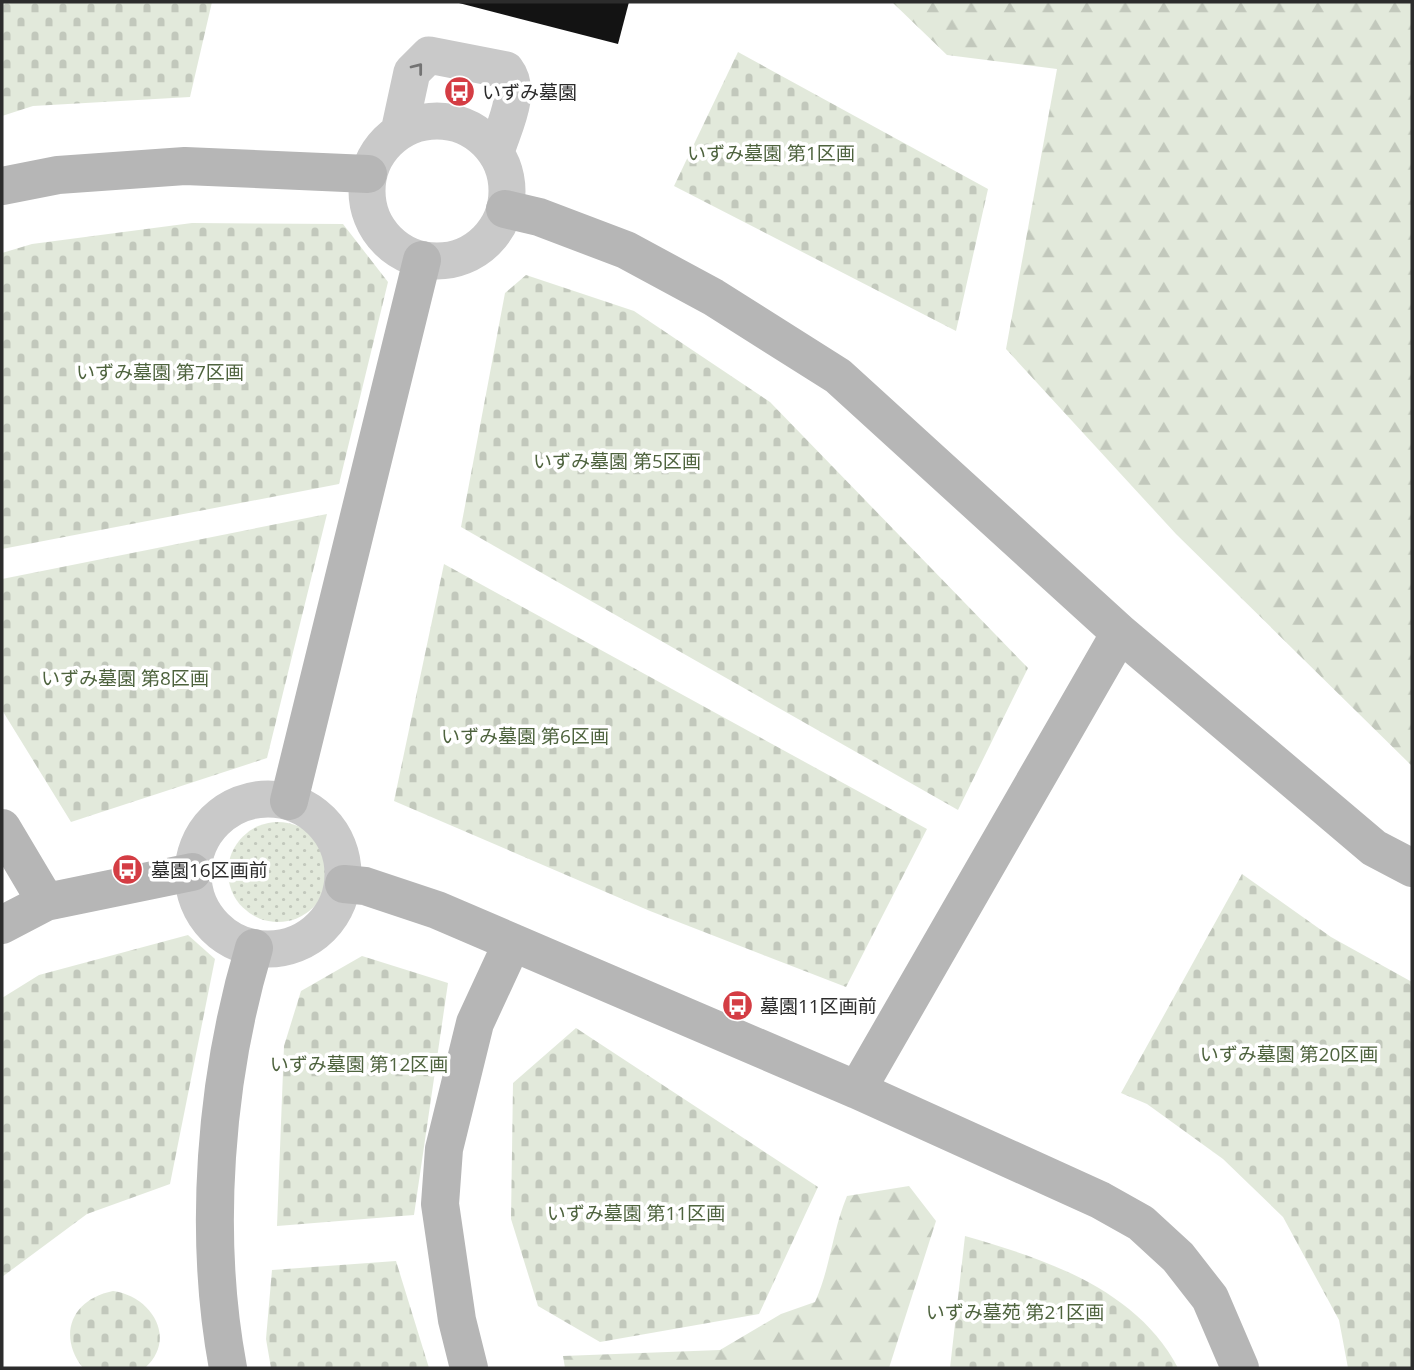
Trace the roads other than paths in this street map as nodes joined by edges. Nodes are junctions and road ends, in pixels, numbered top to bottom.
1 (399, 132) junction
2 (495, 152) junction
3 (368, 174) junction
4 (2, 186) edge
5 (505, 209) junction
6 (422, 260) junction
7 (1120, 633) junction
8 (289, 801) junction
9 (2, 828) edge
10 (1412, 868) edge
11 (192, 872) junction
12 (344, 884) junction
13 (46, 902) junction
14 (2, 925) edge
15 (512, 943) junction
16 (254, 948) junction
17 (857, 1090) junction
18 (228, 1368) edge
19 (469, 1368) edge
20 (1240, 1368) edge

1 - 2 street
1 -> 2 street
1 - 3 street
2 - 5 street
3 - 4 street
3 - 6 street
5 - 6 street
5 - 7 street
6 - 8 street
7 - 10 street
7 - 17 street
8 - 11 street
8 - 12 street
9 - 13 street
11 - 13 street
11 - 16 street
12 - 15 street
12 - 16 street
13 - 14 street
15 - 17 street
15 - 19 street
16 - 18 street
17 - 20 street

